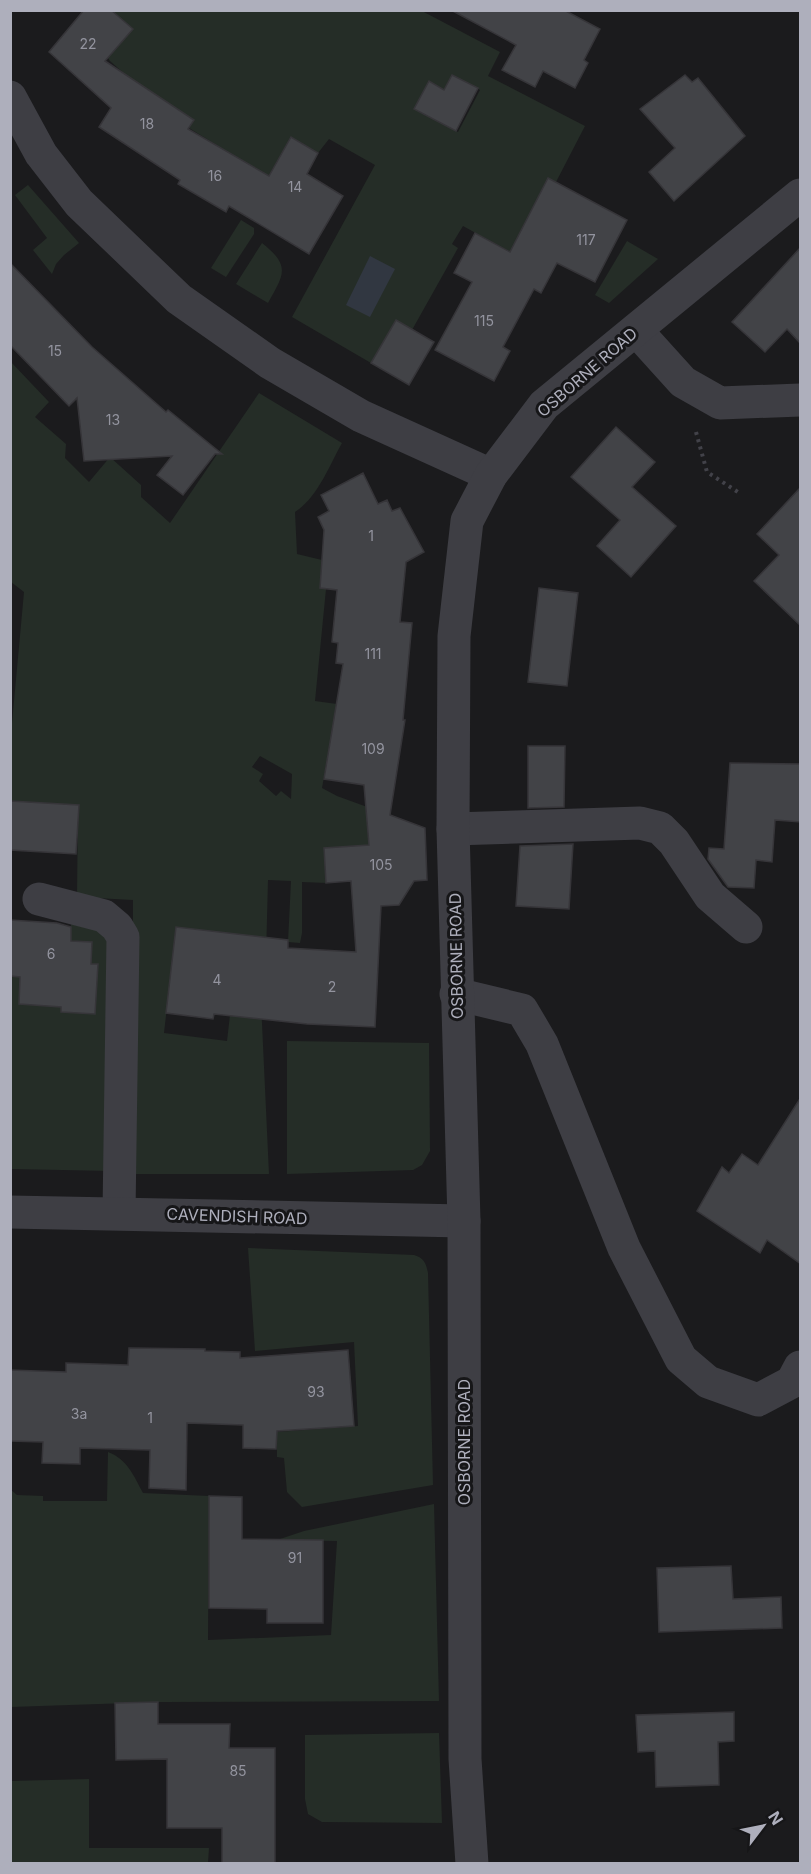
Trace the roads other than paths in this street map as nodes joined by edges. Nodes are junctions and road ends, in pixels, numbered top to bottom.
1 (10, 98) edge
2 (801, 195) edge
3 (636, 330) junction
4 (801, 400) edge
5 (490, 475) junction
6 (453, 829) junction
7 (39, 899) dead end
8 (746, 927) dead end
9 (456, 994) junction
10 (10, 1212) edge
11 (119, 1213) junction
12 (464, 1221) junction
13 (801, 1367) edge
14 (471, 1863) edge

1 - 5 street
2 - 3 street, OSBORNE ROAD
3 - 4 street
3 - 5 street, OSBORNE ROAD
5 - 6 street, OSBORNE ROAD
6 - 8 street
6 - 9 street, OSBORNE ROAD
7 - 11 street
9 - 12 street, OSBORNE ROAD
9 - 13 street
10 - 11 street, CAVENDISH ROAD
11 - 12 street, CAVENDISH ROAD
12 - 14 street, OSBORNE ROAD

